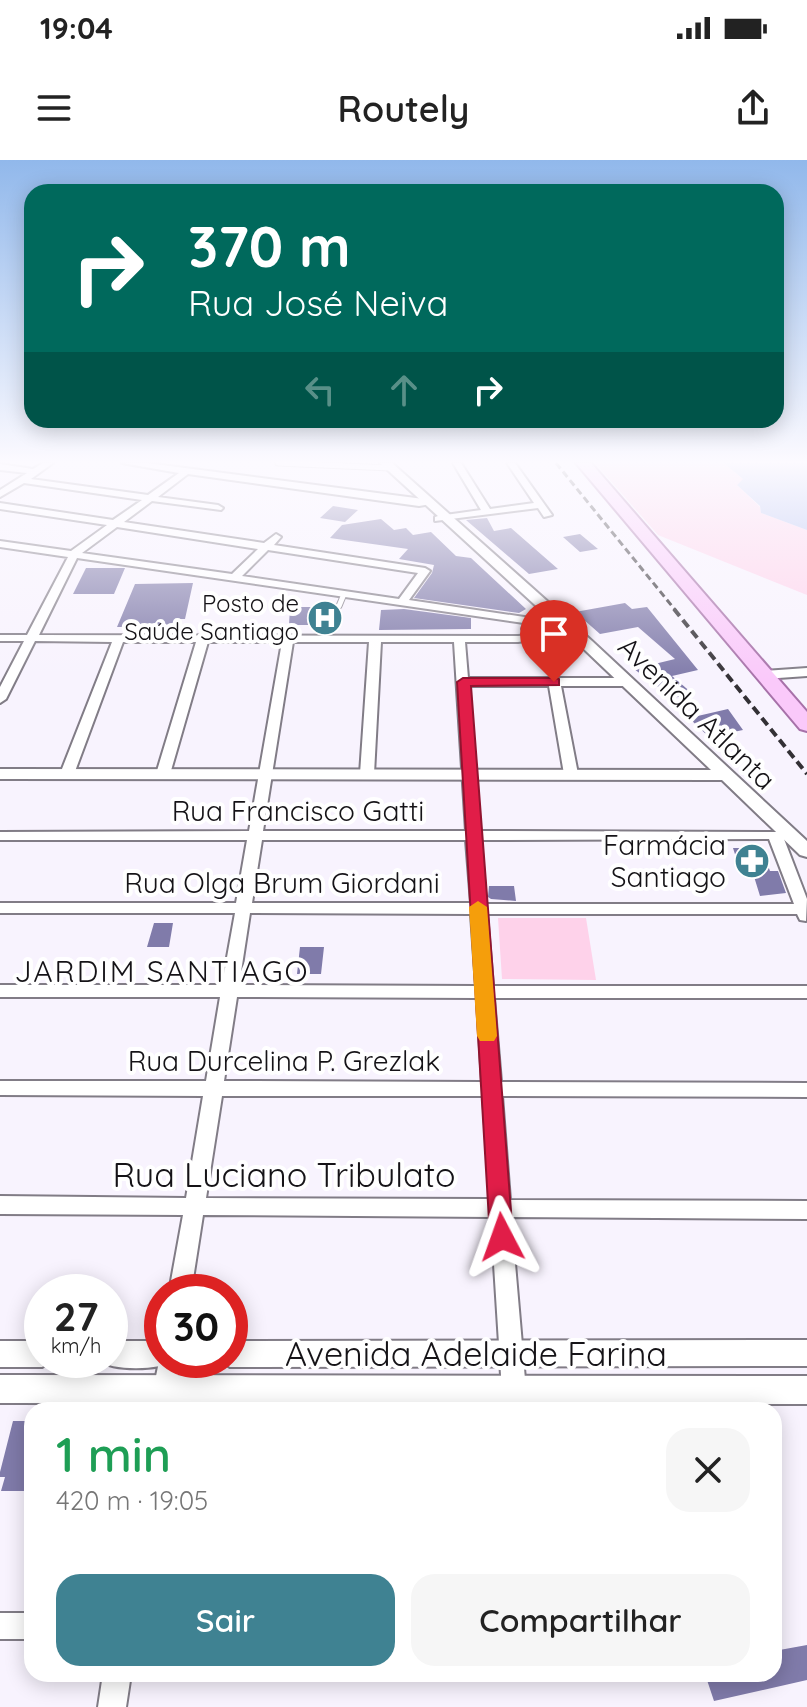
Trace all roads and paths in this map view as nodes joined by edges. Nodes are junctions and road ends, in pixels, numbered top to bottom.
1 (101, 535) edge
2 (190, 535) edge
3 (461, 535) edge
4 (645, 535) edge
5 (276, 537) dead end
6 (470, 544) junction
7 (2, 547) edge
8 (266, 547) junction
9 (74, 554) junction
10 (234, 578) junction
11 (344, 594) junction
12 (402, 602) junction
13 (339, 606) dead end
14 (561, 623) junction
15 (532, 624) junction
16 (549, 635) junction
17 (0, 638) edge
18 (31, 638) junction
19 (119, 638) junction
20 (203, 638) junction
21 (288, 638) junction
22 (375, 639) junction
23 (459, 639) junction
24 (518, 639) junction
25 (587, 644) junction
26 (806, 673) edge
27 (764, 675) junction
28 (463, 682) junction
29 (554, 682) junction
30 (628, 682) junction
31 (0, 699) edge
32 (807, 725) edge
33 (0, 774) edge
34 (67, 774) junction
35 (163, 774) junction
36 (367, 774) junction
37 (469, 774) junction
38 (571, 774) junction
39 (265, 775) junction
40 (724, 775) junction
41 (0, 836) edge
42 (782, 836) junction
43 (255, 837) junction
44 (474, 837) junction
45 (807, 851) edge
46 (0, 908) edge
47 (244, 908) junction
48 (478, 909) junction
49 (805, 914) edge
50 (0, 991) edge
51 (484, 991) junction
52 (230, 992) junction
53 (807, 992) edge
54 (0, 1088) edge
55 (213, 1089) junction
56 (490, 1089) junction
57 (807, 1090) edge
58 (0, 1205) edge
59 (194, 1206) junction
60 (500, 1208) junction
61 (807, 1210) edge
62 (183, 1274) edge
63 (807, 1353) edge
64 (0, 1354) edge
65 (24, 1354) edge
66 (248, 1354) edge
67 (510, 1354) junction
68 (165, 1386) edge
69 (0, 1389) edge
70 (807, 1390) edge
71 (514, 1391) junction
72 (0, 1626) edge
73 (24, 1626) edge
74 (116, 1682) edge
75 (112, 1707) edge

1 - 9 street
2 - 8 street
3 - 6 street, Avenida Atlanta
4 - 27 main road
5 - 8 street
6 - 14 street, Avenida Atlanta
6 - 15 street, Avenida Atlanta
7 - 9 street
8 - 10 street
8 - 12 street
9 - 10 street
9 - 18 street
10 - 11 street
11 - 12 street
11 - 13 lane
12 - 15 street
14 - 15 street
14 - 16 street
14 - 25 street, Avenida Atlanta
15 - 16 street, Avenida Atlanta
15 - 24 street
16 - 24 street
16 - 25 street, Avenida Atlanta
17 - 18 street
18 - 19 street
18 - 31 street
19 - 20 street
19 - 34 street
20 - 21 street
20 - 35 street
21 - 22 street
21 - 39 street
22 - 23 street
22 - 36 street
23 - 24 street
23 - 28 street
25 - 30 street, Avenida Atlanta
26 - 27 street
27 - 32 main road
28 - 29 street
28 - 37 street
29 - 30 street
29 - 38 street
30 - 40 street, Avenida Atlanta
33 - 34 street
34 - 35 street
35 - 39 street
36 - 37 street
36 - 39 street
37 - 38 street
37 - 44 street
38 - 40 street
39 - 43 street
40 - 42 street, Avenida Atlanta
41 - 43 street, Rua Francisco Gatti
42 - 44 street, Rua Francisco Gatti
42 - 45 street, Avenida Atlanta
42 - 49 street
43 - 44 street, Rua Francisco Gatti
43 - 47 street
44 - 48 street
46 - 47 street, Rua Olga Brum Giordani
47 - 48 street, Rua Olga Brum Giordani
47 - 52 street
48 - 49 street, Rua Olga Brum Giordani
48 - 51 street
50 - 52 street
51 - 52 street
51 - 53 street
51 - 56 street
52 - 55 street
54 - 55 street, Rua Durcelina P. Grezlak
55 - 56 street, Rua Durcelina P. Grezlak
55 - 59 street
56 - 57 street, Rua Durcelina P. Grezlak
56 - 60 street
58 - 59 street, Rua Luciano Tribulato
59 - 60 street, Rua Luciano Tribulato
59 - 62 street
60 - 61 street, Rua Luciano Tribulato
60 - 67 street
63 - 67 street, Avenida Adelaide Farina
64 - 65 street
66 - 67 street, Avenida Adelaide Farina
67 - 71 street
68 - 69 street, Avenida Adelaide Farina
68 - 71 street, Avenida Adelaide Farina
70 - 71 street, Avenida Adelaide Farina
72 - 73 street
74 - 75 street

